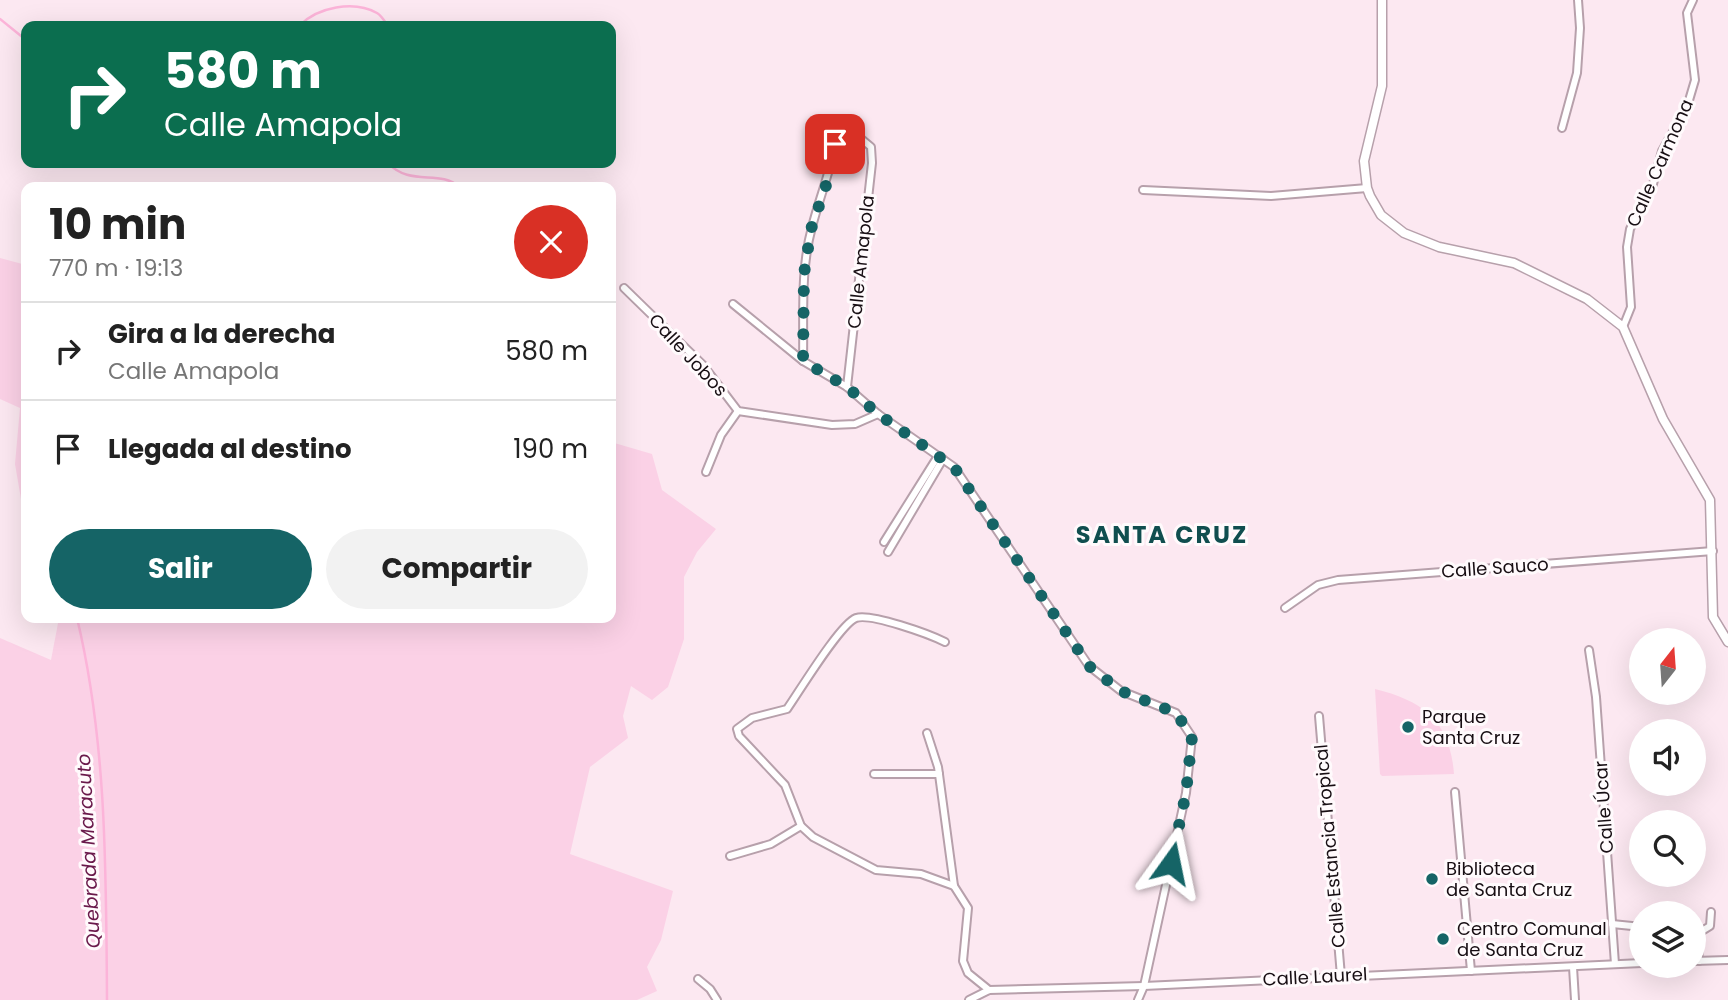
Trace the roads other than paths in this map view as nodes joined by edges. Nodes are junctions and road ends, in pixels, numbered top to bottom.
1 (1382, 0) edge
2 (1578, 0) edge
3 (1693, 0) edge
4 (1562, 128) dead end
5 (1367, 188) junction
6 (1143, 190) dead end
7 (624, 288) dead end
8 (733, 304) dead end
9 (1623, 327) junction
10 (803, 361) junction
11 (847, 387) junction
12 (738, 411) junction
13 (878, 414) junction
14 (941, 457) junction
15 (706, 472) dead end
16 (884, 542) dead end
17 (1713, 551) junction
18 (888, 552) dead end
19 (1285, 608) dead end
20 (945, 642) dead end
21 (1728, 642) edge
22 (1589, 649) dead end
23 (1319, 716) dead end
24 (927, 733) dead end
25 (874, 774) dead end
26 (939, 774) junction
27 (1455, 792) dead end
28 (801, 826) junction
29 (730, 856) dead end
30 (954, 886) junction
31 (1710, 912) dead end
32 (1612, 924) junction
33 (1629, 926) edge
34 (1706, 928) edge
35 (1728, 960) edge
36 (1706, 961) edge
37 (1629, 963) edge
38 (1615, 964) junction
39 (1573, 967) junction
40 (1471, 971) junction
41 (1340, 976) junction
42 (698, 979) dead end
43 (1144, 986) junction
44 (989, 990) junction
45 (717, 1000) edge
46 (969, 1000) edge
47 (1138, 1000) edge
48 (1574, 1000) edge

1 - 5 street
2 - 4 street
3 - 9 street, Calle Carmona
5 - 6 street
5 - 9 street
7 - 12 street, Calle Jobos
8 - 10 street
9 - 17 street
10 - 11 street
10 - 11 street, Calle Amapola
11 - 13 street
12 - 13 street, Calle Jobos
12 - 15 street
13 - 14 street
14 - 16 street
14 - 18 street
14 - 43 street
17 - 19 street, Calle Sauco
17 - 21 street
20 - 28 street
22 - 32 street, Calle Úcar
23 - 41 street, Calle Estancia Tropical
24 - 26 street
25 - 26 street
26 - 30 street
27 - 40 street
28 - 29 street
28 - 30 street
30 - 44 street
31 - 34 street
32 - 33 street
32 - 38 street, Calle Úcar
35 - 36 street
37 - 38 street, Calle Laurel
38 - 39 street, Calle Laurel
39 - 40 street, Calle Laurel
39 - 48 street
40 - 41 street, Calle Laurel
41 - 43 street, Calle Laurel
42 - 45 street
43 - 44 street, Calle Laurel
43 - 47 street
44 - 46 street

